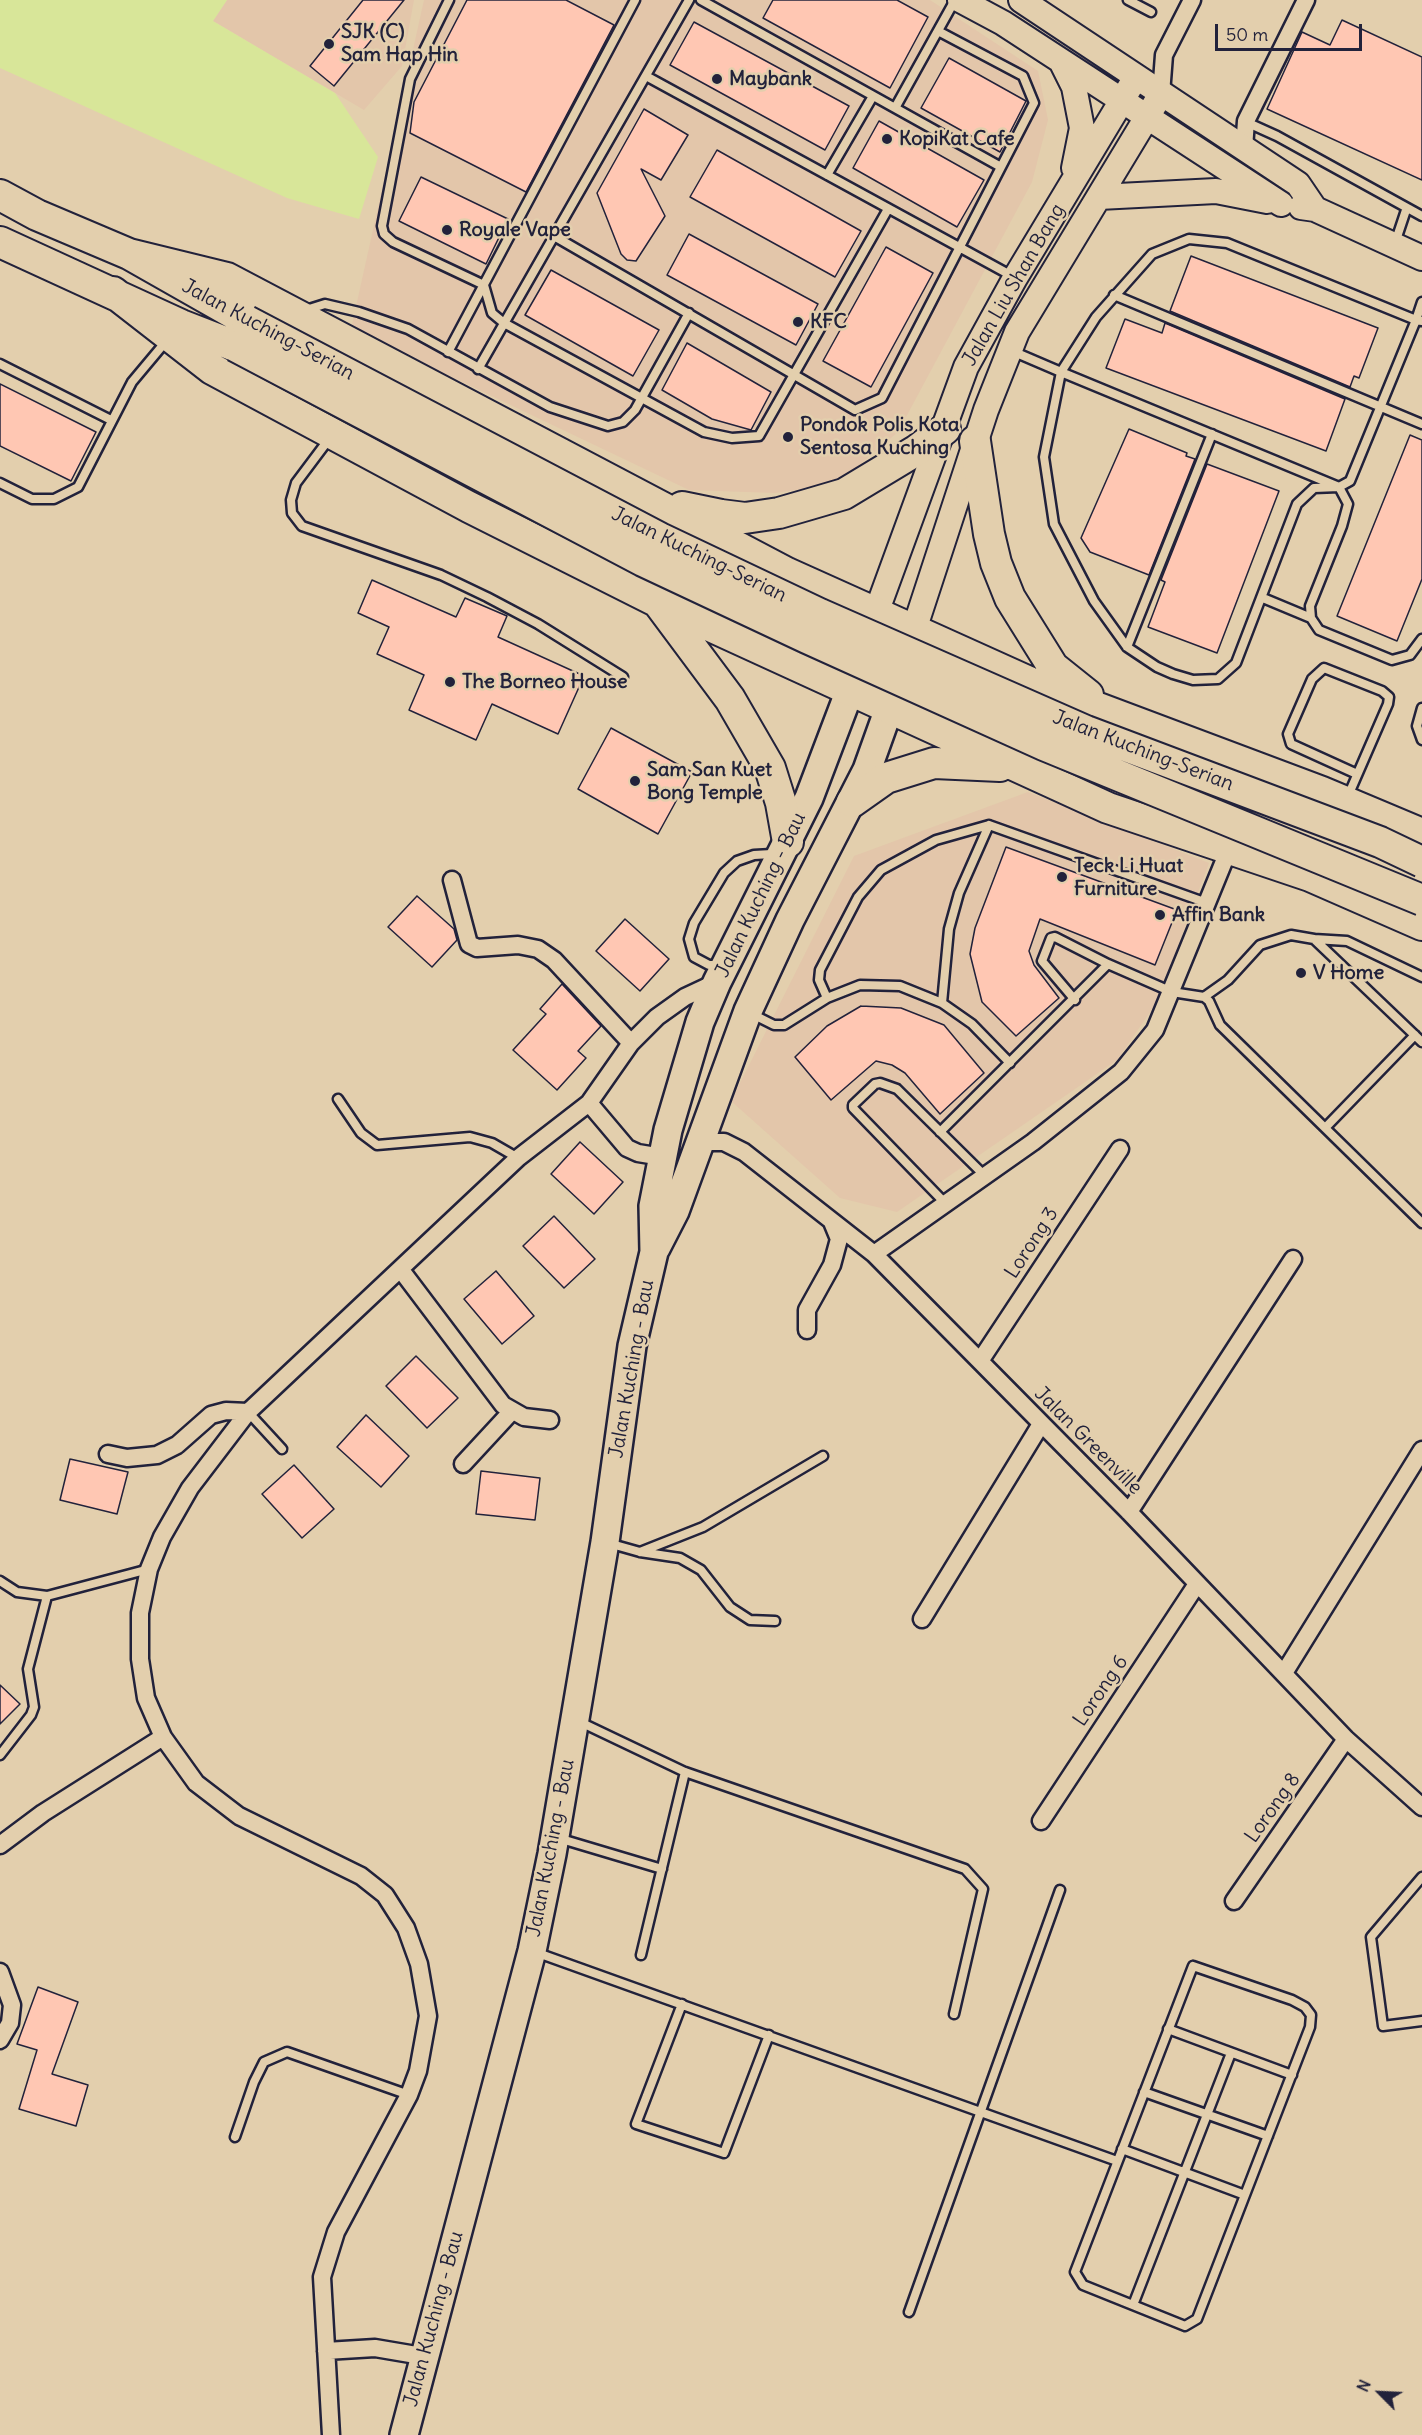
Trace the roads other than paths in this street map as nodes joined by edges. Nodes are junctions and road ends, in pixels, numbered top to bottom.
1 (449, 0) edge
2 (635, 0) edge
3 (689, 0) edge
4 (701, 0) edge
5 (957, 0) edge
6 (1021, 0) edge
7 (1128, 0) edge
8 (1192, 0) edge
9 (1306, 0) edge
10 (1151, 12) dead end
11 (938, 31) junction
12 (1164, 55) junction
13 (1061, 61) junction
14 (645, 76) junction
15 (1136, 77) junction
16 (1161, 94) junction
17 (873, 96) junction
18 (1122, 100) junction
19 (896, 108) junction
20 (1148, 117) junction
21 (1246, 121) junction
22 (1244, 148) junction
23 (1001, 167) junction
24 (826, 175) junction
25 (1070, 188) junction
26 (0, 195) edge
27 (1099, 197) junction
28 (1281, 204) junction
29 (888, 208) junction
30 (1315, 209) junction
31 (1407, 210) junction
32 (1422, 216) edge
33 (554, 236) junction
34 (0, 242) edge
35 (1394, 246) junction
36 (960, 247) junction
37 (129, 254) junction
38 (1422, 258) edge
39 (1015, 278) junction
40 (484, 285) junction
41 (112, 292) junction
42 (1114, 295) junction
43 (1422, 302) edge
44 (294, 313) junction
45 (688, 314) junction
46 (1419, 321) edge
47 (504, 323) junction
48 (241, 333) junction
49 (170, 336) junction
50 (1010, 350) junction
51 (448, 352) junction
52 (0, 364) edge
53 (478, 369) junction
54 (1061, 372) junction
55 (795, 374) junction
56 (642, 399) junction
57 (1382, 407) junction
58 (111, 420) junction
59 (1422, 424) edge
60 (945, 429) junction
61 (333, 434) junction
62 (1212, 434) junction
63 (975, 441) junction
64 (0, 483) edge
65 (1339, 487) junction
66 (644, 498) junction
67 (1263, 598) junction
68 (658, 602) junction
69 (876, 613) junction
70 (1311, 618) junction
71 (914, 630) junction
72 (1422, 639) edge
73 (1127, 647) junction
74 (623, 677) dead end
75 (851, 691) junction
76 (890, 708) junction
77 (1422, 708) edge
78 (1119, 716) junction
79 (1422, 741) edge
80 (1018, 766) junction
81 (1357, 774) junction
82 (852, 801) junction
83 (1346, 802) junction
84 (989, 825) junction
85 (1422, 834) edge
86 (1229, 849) junction
87 (784, 851) junction
88 (1422, 862) edge
89 (452, 880) dead end
90 (1422, 900) edge
91 (1208, 903) junction
92 (1422, 926) edge
93 (1314, 939) junction
94 (1108, 964) junction
95 (722, 974) junction
96 (1422, 977) edge
97 (1172, 992) junction
98 (1204, 997) junction
99 (827, 998) junction
100 (1075, 1000) junction
101 (942, 1003) junction
102 (747, 1011) junction
103 (1415, 1035) junction
104 (1422, 1042) edge
105 (631, 1043) junction
106 (1010, 1063) junction
107 (338, 1100) dead end
108 (589, 1103) junction
109 (1325, 1128) junction
110 (940, 1131) junction
111 (700, 1142) junction
112 (1120, 1149) dead end
113 (662, 1157) junction
114 (518, 1158) junction
115 (984, 1175) junction
116 (945, 1203) junction
117 (831, 1221) junction
118 (1422, 1223) edge
119 (654, 1252) junction
120 (874, 1254) junction
121 (1293, 1259) dead end
122 (401, 1270) junction
123 (807, 1330) dead end
124 (980, 1361) junction
125 (512, 1411) junction
126 (248, 1412) junction
127 (550, 1419) dead end
128 (1041, 1424) junction
129 (282, 1449) dead end
130 (1422, 1450) edge
131 (108, 1454) dead end
132 (823, 1456) dead end
133 (463, 1464) dead end
134 (1129, 1512) junction
135 (605, 1542) junction
136 (640, 1552) junction
137 (149, 1569) junction
138 (0, 1581) edge
139 (1197, 1584) junction
140 (47, 1596) junction
141 (922, 1619) dead end
142 (775, 1621) dead end
143 (1284, 1673) junction
144 (575, 1720) junction
145 (163, 1737) junction
146 (1346, 1739) junction
147 (0, 1755) edge
148 (685, 1772) junction
149 (1422, 1806) edge
150 (1041, 1821) dead end
151 (554, 1838) junction
152 (0, 1845) edge
153 (662, 1869) junction
154 (1422, 1877) edge
155 (1060, 1890) dead end
156 (1234, 1901) dead end
157 (532, 1951) junction
158 (641, 1955) dead end
159 (0, 1972) edge
160 (682, 2004) junction
161 (954, 2014) dead end
162 (1422, 2021) edge
163 (1168, 2029) junction
164 (769, 2035) junction
165 (0, 2040) edge
166 (1231, 2053) junction
167 (1292, 2075) junction
168 (1144, 2092) junction
169 (409, 2095) junction
170 (980, 2110) junction
171 (1207, 2115) junction
172 (1268, 2136) junction
173 (235, 2137) dead end
174 (1122, 2149) junction
175 (1117, 2161) junction
176 (1185, 2173) junction
177 (1245, 2195) junction
178 (1133, 2305) junction
179 (909, 2312) dead end
180 (326, 2351) junction
181 (422, 2356) junction
182 (331, 2435) edge
183 (404, 2435) edge

1 - 40 lane
2 - 40 lane
3 - 14 lane
4 - 17 lane
5 - 11 lane
5 - 13 main road
6 - 15 main road
7 - 10 lane
8 - 12 street
9 - 21 street
11 - 19 lane
11 - 23 lane
12 - 15 street
12 - 16 street
13 - 18 main road
13 - 25 main road
14 - 24 lane
14 - 33 lane
15 - 16 main road
15 - 18 main road, Jalan Liu Shan Bang
16 - 20 main road, Jalan Liu Shan Bang
16 - 22 main road
17 - 19 lane
17 - 24 lane
18 - 20 main road
18 - 25 main road, Jalan Liu Shan Bang
19 - 23 lane
20 - 27 main road, Jalan Liu Shan Bang
20 - 28 main road
21 - 22 street
21 - 31 lane
22 - 30 main road
23 - 36 lane
24 - 29 lane
25 - 39 main road, Jalan Liu Shan Bang
26 - 37 highway, Jalan Kuching-Serian
27 - 28 main road
27 - 50 main road, Jalan Liu Shan Bang
28 - 30 main road
29 - 36 lane
29 - 55 lane
30 - 35 main road
31 - 32 lane
31 - 35 lane
33 - 45 lane
33 - 47 lane
34 - 41 highway, Jalan Kuching-Serian
35 - 38 main road
36 - 39 lane
36 - 55 lane
37 - 44 highway
37 - 48 highway, Jalan Kuching-Serian
39 - 60 main road, Jalan Liu Shan Bang
40 - 47 lane
40 - 51 lane
41 - 48 highway, Jalan Kuching-Serian
41 - 49 highway
42 - 46 lane
42 - 54 lane
42 - 57 lane
43 - 46 lane
44 - 51 lane
44 - 66 highway
45 - 55 lane
45 - 56 lane
46 - 57 lane
47 - 53 lane
47 - 56 lane
48 - 88 highway, Jalan Kuching-Serian, bridge
48 - 90 highway, Jalan Kuching-Serian, bridge
49 - 58 lane
49 - 61 highway
50 - 54 lane
50 - 63 main road, Jalan Liu Shan Bang
51 - 53 lane
52 - 58 lane
53 - 56 lane
54 - 62 lane
54 - 73 lane
55 - 56 lane
57 - 59 lane
57 - 65 lane
58 - 64 lane
60 - 66 highway
60 - 69 main road, Jalan Liu Shan Bang
61 - 68 highway
61 - 74 lane
62 - 65 lane
62 - 73 lane
63 - 71 main road, Jalan Liu Shan Bang
63 - 78 highway
65 - 67 lane
65 - 70 lane
66 - 69 highway
67 - 70 lane
67 - 73 lane
68 - 75 highway
68 - 87 highway
69 - 71 highway
69 - 75 main road, Jalan Kuching - Bau
70 - 72 lane
71 - 76 main road, Jalan Kuching - Bau
71 - 78 highway
75 - 76 highway
75 - 87 main road, Jalan Kuching - Bau
76 - 80 highway
76 - 82 main road, Jalan Kuching - Bau
77 - 79 lane
78 - 83 highway
80 - 82 highway
80 - 86 highway
81 - 81 lane
81 - 83 lane
82 - 102 main road, Jalan Kuching - Bau
83 - 85 highway
84 - 91 lane
84 - 99 lane
84 - 101 lane
86 - 91 street
86 - 92 highway
87 - 95 main road, Jalan Kuching - Bau
87 - 95 lane
89 - 105 street
91 - 97 street
93 - 96 lane
93 - 98 lane
93 - 103 lane
94 - 97 lane
94 - 100 lane
94 - 100 lane
95 - 105 street
95 - 113 main road, Jalan Kuching - Bau
97 - 98 lane
97 - 115 street
98 - 109 lane
99 - 101 lane
99 - 102 lane
100 - 106 lane
101 - 106 lane
102 - 111 main road, Jalan Kuching - Bau
103 - 104 lane
103 - 109 lane
105 - 108 street
106 - 110 lane
107 - 114 lane
108 - 113 street
108 - 114 street
109 - 118 lane
110 - 115 lane
110 - 116 lane
111 - 117 street, Jalan Greenville
111 - 119 main road, Jalan Kuching - Bau
112 - 124 street, Lorong 3
113 - 119 main road, Jalan Kuching - Bau
114 - 122 street
115 - 116 street
116 - 120 street
117 - 120 street, Jalan Greenville
117 - 123 street
119 - 135 main road, Jalan Kuching - Bau
120 - 124 street, Jalan Greenville
121 - 134 street
122 - 125 street
122 - 126 street
124 - 128 street, Jalan Greenville
125 - 127 street
125 - 133 street
126 - 129 lane
126 - 131 street
126 - 137 street
128 - 134 street, Jalan Greenville
128 - 141 street
130 - 143 street
132 - 136 lane
134 - 139 street, Jalan Greenville
135 - 136 lane
135 - 144 main road, Jalan Kuching - Bau
136 - 142 lane
137 - 140 lane
137 - 145 street
138 - 140 lane
139 - 143 street, Jalan Greenville
139 - 150 street, Lorong 6
140 - 147 lane
143 - 146 street, Jalan Greenville
144 - 148 lane
144 - 151 main road, Jalan Kuching - Bau
145 - 152 street
145 - 169 street
146 - 149 street, Jalan Greenville
146 - 156 street, Lorong 8
148 - 153 lane
148 - 161 lane
151 - 153 lane
151 - 157 main road, Jalan Kuching - Bau
153 - 158 lane
154 - 162 lane
155 - 170 lane
157 - 160 lane
157 - 181 main road, Jalan Kuching - Bau
159 - 165 street
160 - 164 lane
160 - 164 lane
163 - 166 lane
163 - 167 lane
163 - 168 lane
164 - 170 lane
166 - 167 lane
166 - 171 lane
167 - 172 lane
168 - 171 lane
168 - 174 lane
169 - 173 lane
169 - 180 street
170 - 175 lane
170 - 179 lane
171 - 172 lane
171 - 176 lane
172 - 177 lane
174 - 175 lane
174 - 176 lane
175 - 178 lane
176 - 177 lane
176 - 178 lane
177 - 178 lane
180 - 181 street
180 - 182 street
181 - 183 main road, Jalan Kuching - Bau

